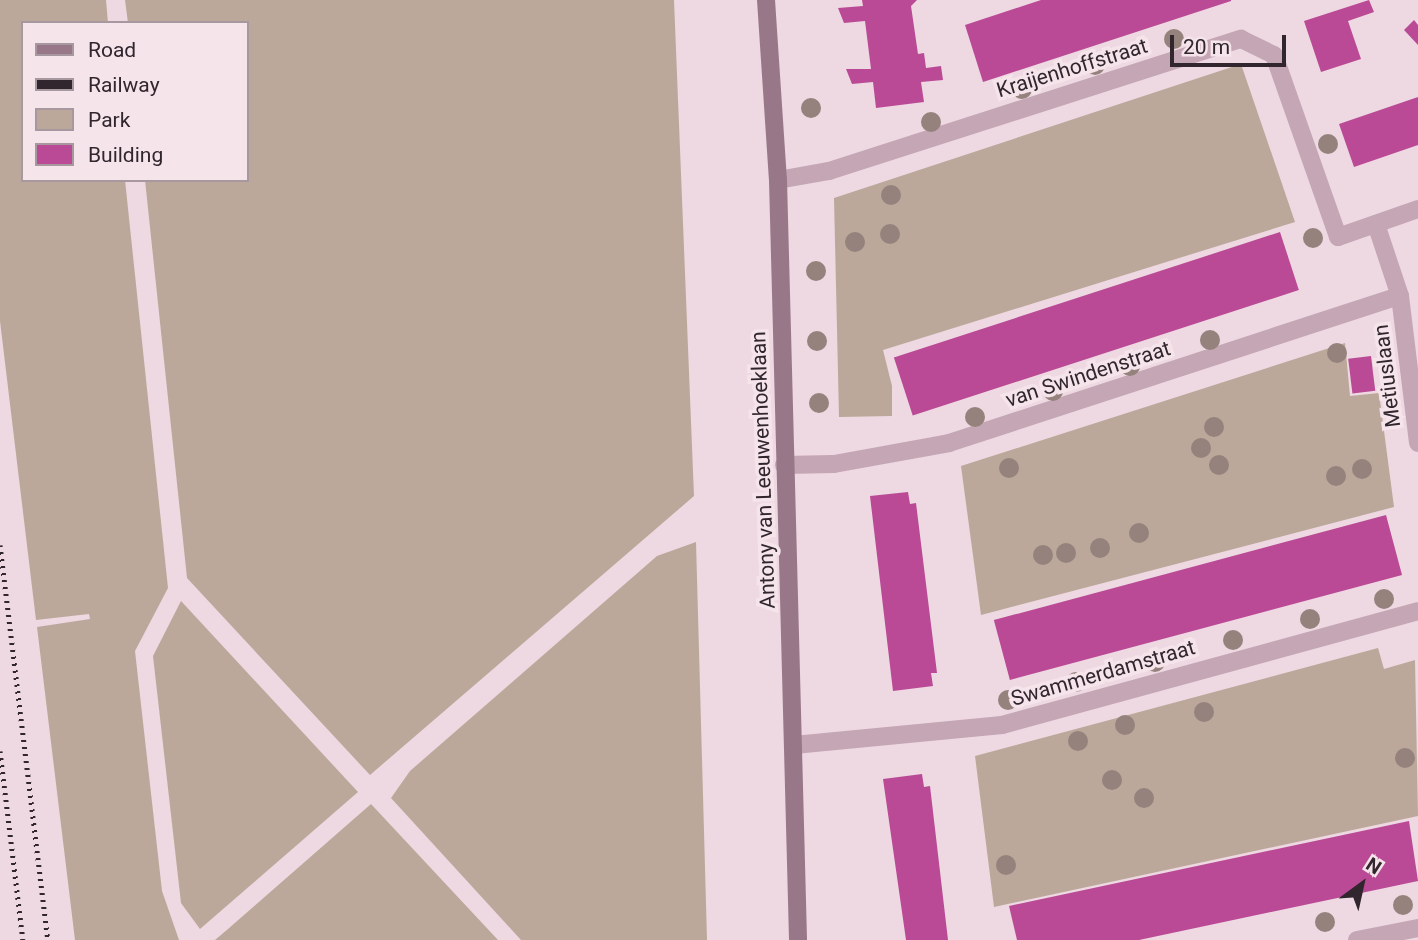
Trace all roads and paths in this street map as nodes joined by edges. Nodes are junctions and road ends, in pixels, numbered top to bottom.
1 (766, 0) edge
2 (778, 180) junction
3 (1418, 209) edge
4 (1376, 224) junction
5 (1400, 296) junction
6 (1418, 443) edge
7 (784, 465) junction
8 (1418, 611) edge
9 (794, 746) junction
10 (1418, 928) edge
11 (799, 940) edge
12 (1357, 940) edge

1 - 2 street, Antony van Leeuwenhoeklaan
2 - 4 street, Kraijenhoffstraat
2 - 7 street, Antony van Leeuwenhoeklaan
3 - 4 street
4 - 5 street, Metiuslaan
5 - 6 street, Metiuslaan
5 - 7 street, van Swindenstraat
7 - 9 street, Antony van Leeuwenhoeklaan
8 - 9 street, Swammerdamstraat
9 - 11 street, Antony van Leeuwenhoeklaan
10 - 12 street

